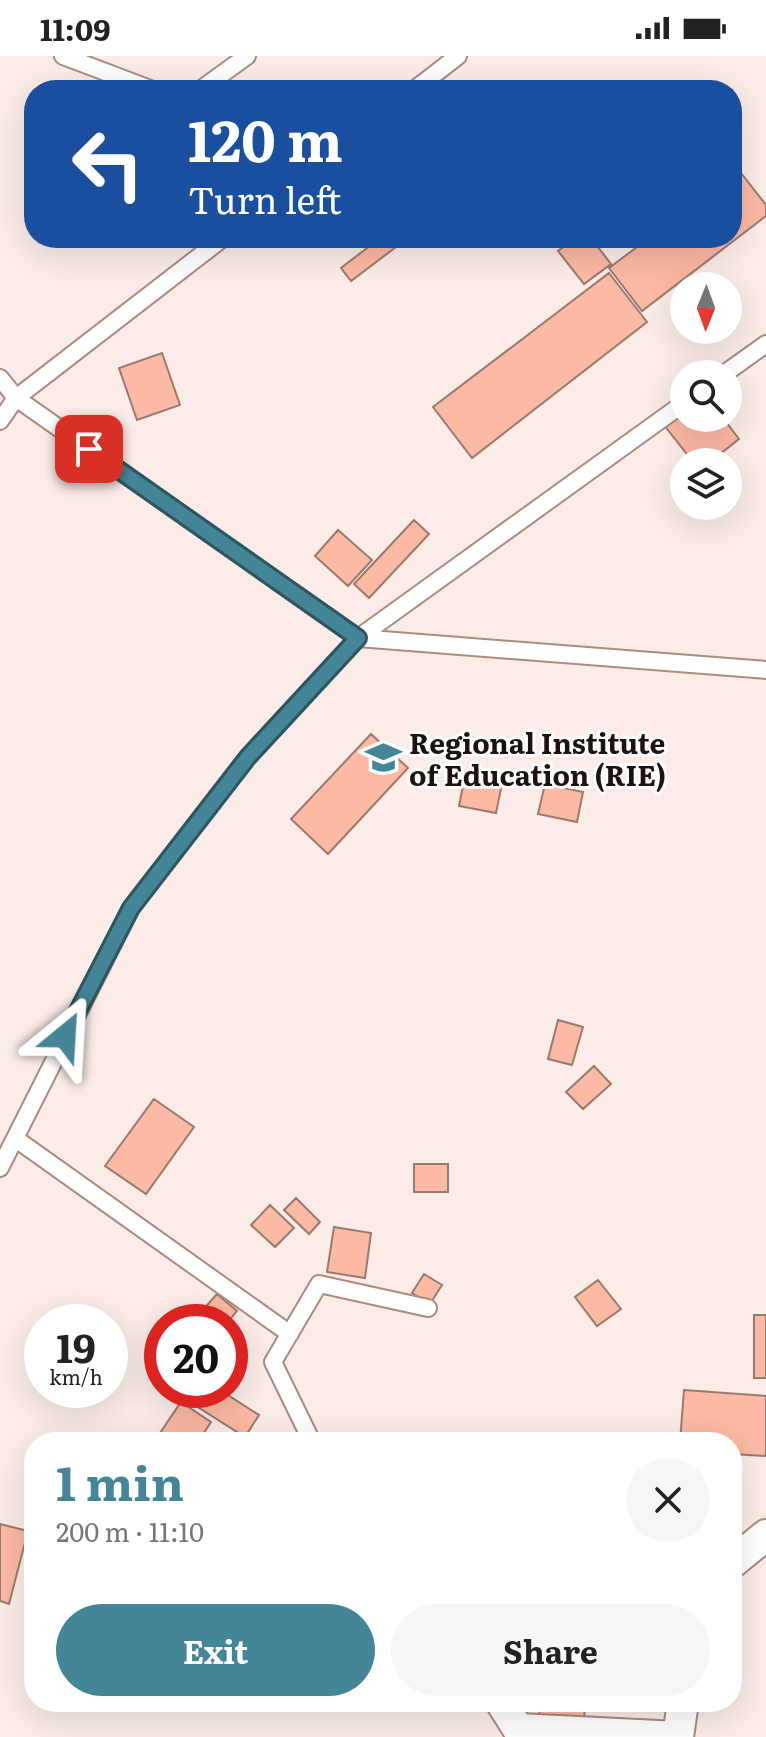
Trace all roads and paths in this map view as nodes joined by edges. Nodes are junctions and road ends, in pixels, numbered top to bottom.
1 (63, 56) edge
2 (247, 56) edge
3 (458, 56) edge
4 (127, 80) edge
5 (214, 80) edge
6 (427, 80) edge
7 (210, 248) edge
8 (766, 344) edge
9 (742, 361) edge
10 (0, 378) edge
11 (16, 398) junction
12 (670, 413) edge
13 (0, 421) edge
14 (358, 638) junction
15 (766, 670) edge
16 (16, 1139) junction
17 (0, 1168) edge
18 (428, 1308) dead end
19 (290, 1334) junction
20 (307, 1432) edge
21 (766, 1535) edge
22 (742, 1555) edge
23 (506, 1712) edge
24 (682, 1712) edge
25 (515, 1733) edge
26 (678, 1737) edge

1 - 4 lane
2 - 5 lane
3 - 6 lane
7 - 11 lane
8 - 9 lane
10 - 11 lane
11 - 13 lane
11 - 14 lane
12 - 14 lane
14 - 15 lane
14 - 16 lane
16 - 17 lane
16 - 19 lane
18 - 19 lane
19 - 20 lane
21 - 22 street
23 - 25 street
24 - 26 street
25 - 26 street

